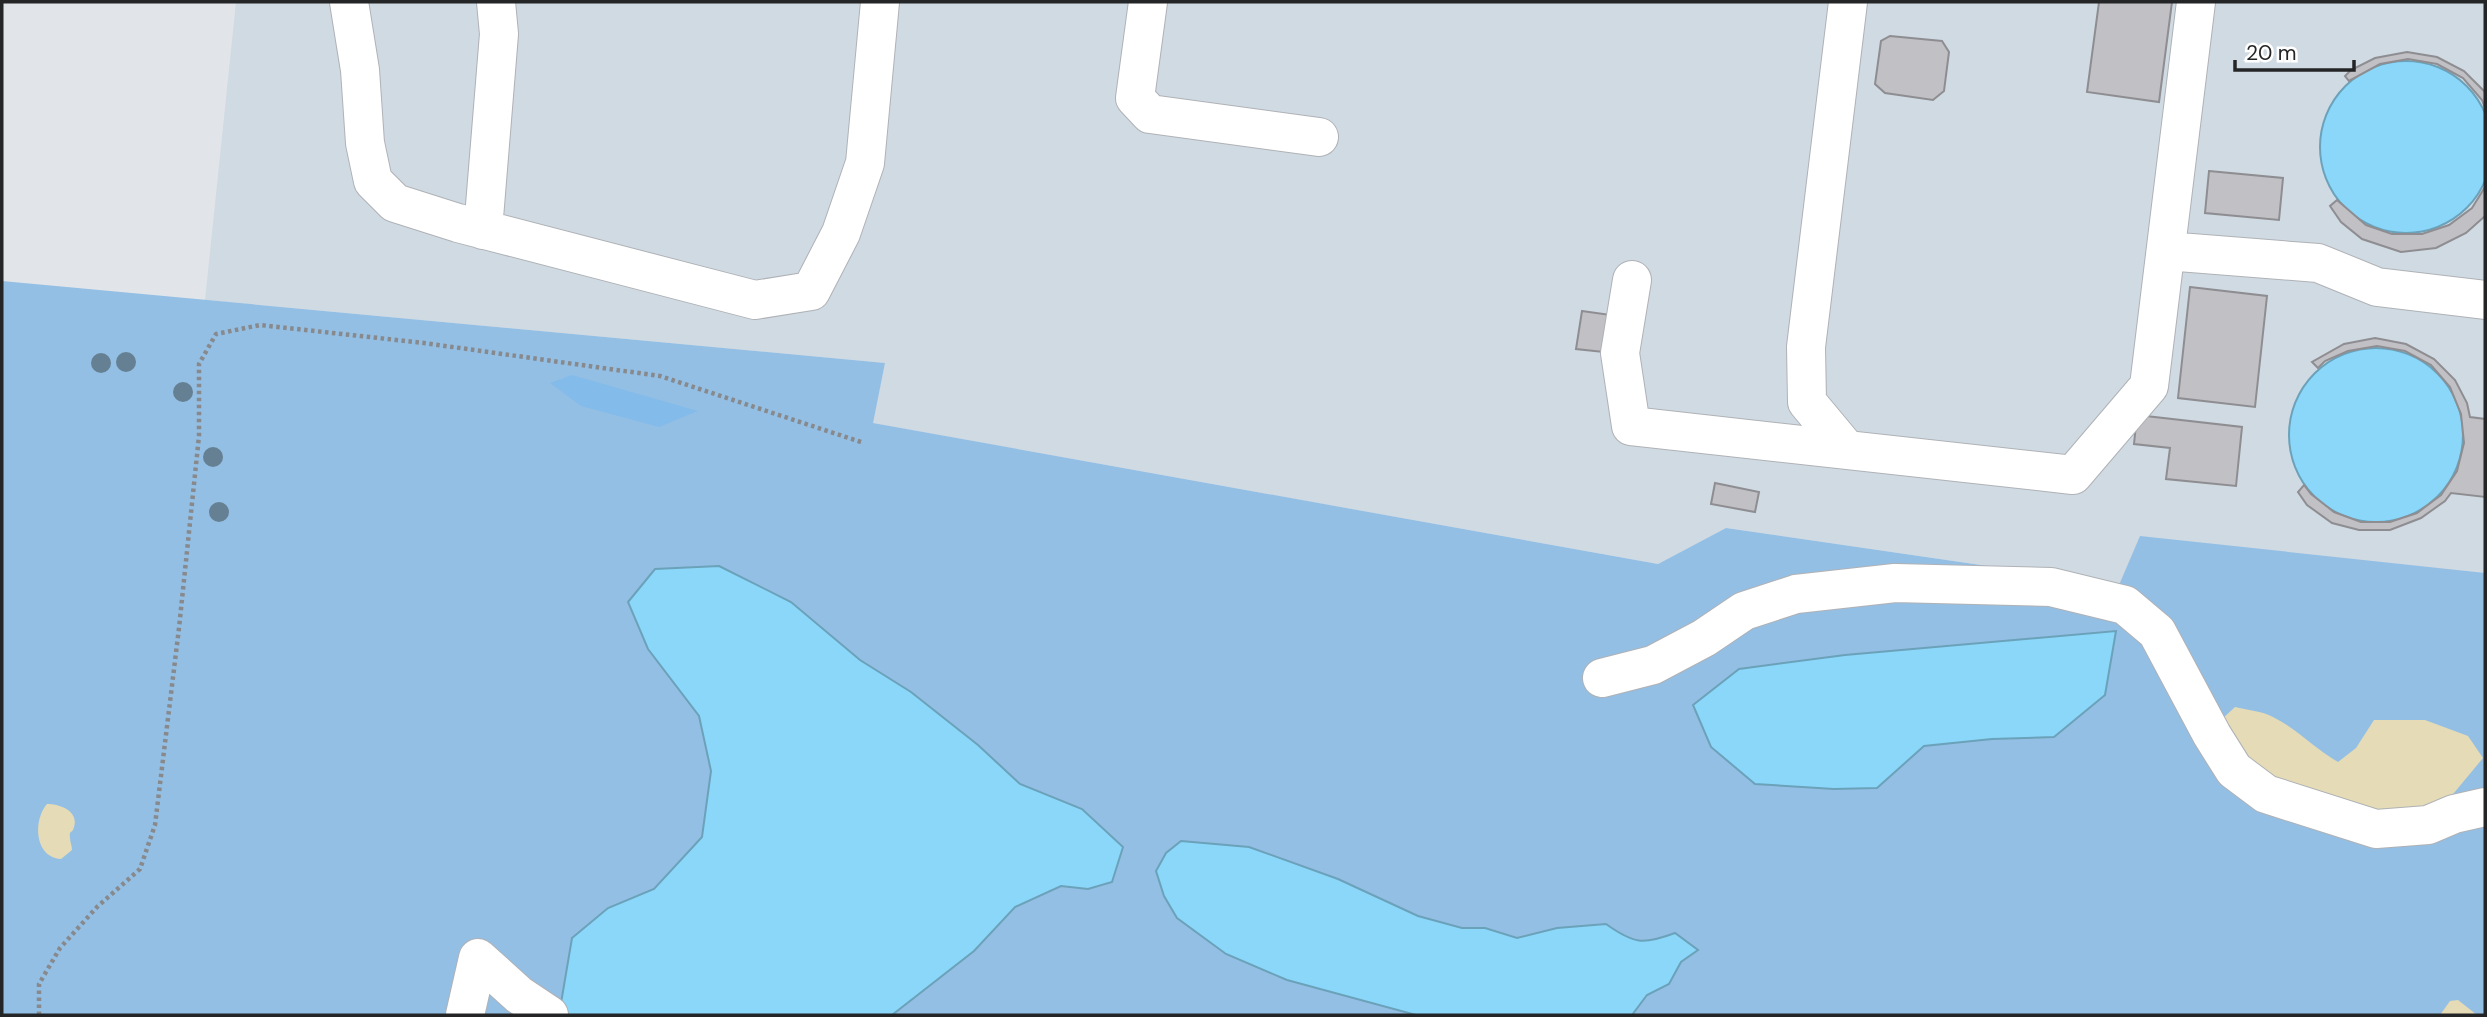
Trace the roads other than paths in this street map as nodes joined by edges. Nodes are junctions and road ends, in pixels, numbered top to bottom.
1 (349, 2) edge
2 (496, 2) edge
3 (880, 2) edge
4 (1148, 2) edge
5 (1849, 2) edge
6 (2196, 2) edge
7 (1319, 137) dead end
8 (483, 230) junction
9 (2166, 251) junction
10 (1632, 280) dead end
11 (2485, 300) edge
12 (1847, 450) junction
13 (1602, 678) dead end
14 (2485, 807) edge
15 (464, 1015) edge
16 (549, 1015) edge

1 - 8 lane
2 - 8 lane
3 - 8 lane
4 - 7 lane
5 - 12 lane
6 - 9 lane
9 - 11 lane
9 - 12 lane
10 - 12 lane
13 - 14 lane
15 - 16 lane

